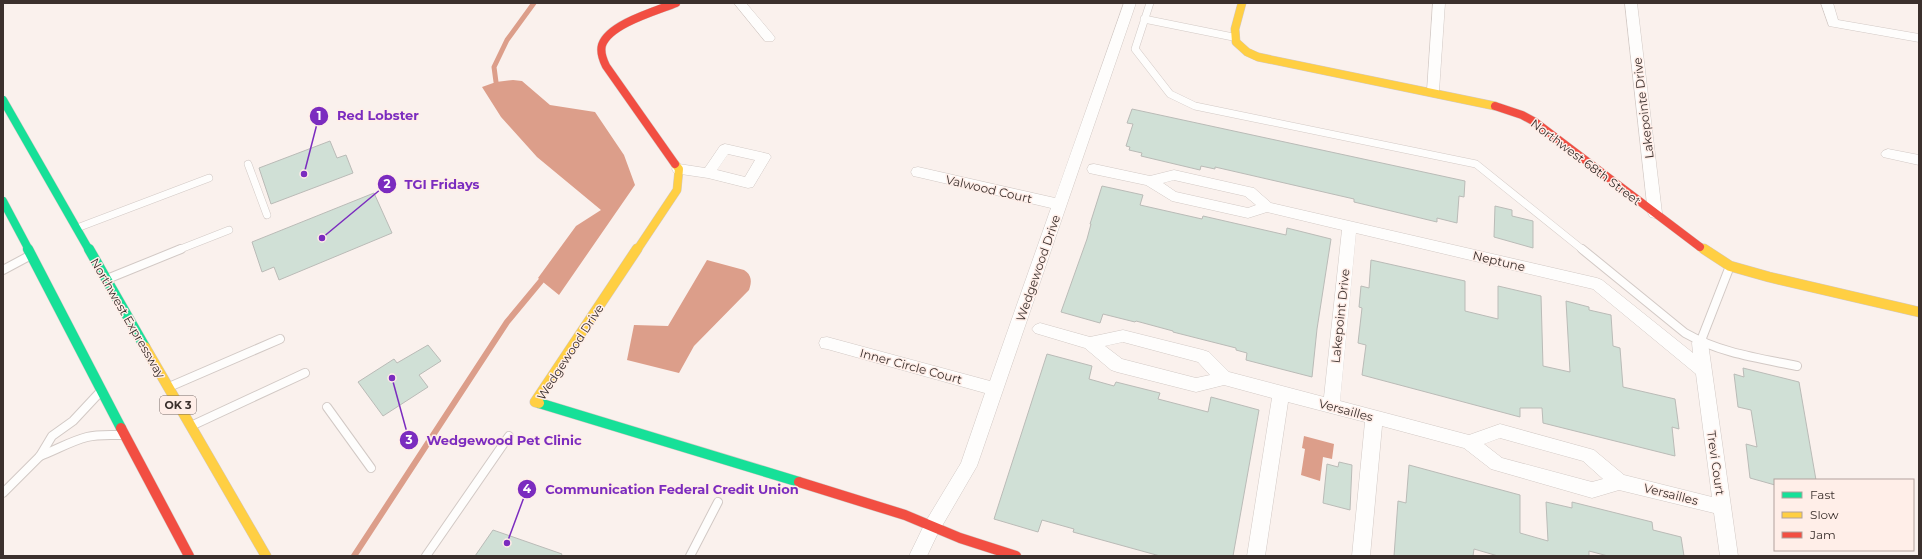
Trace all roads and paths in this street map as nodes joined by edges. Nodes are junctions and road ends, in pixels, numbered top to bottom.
1 (676, 3) edge
2 (740, 3) edge
3 (1130, 3) edge
4 (1150, 3) edge
5 (1242, 3) edge
6 (1438, 3) edge
7 (1631, 3) edge
8 (1827, 3) edge
9 (1144, 19) junction
10 (1234, 37) junction
11 (769, 38) dead end
12 (1919, 38) edge
13 (1432, 91) junction
14 (3, 100) edge
15 (1888, 154) dead end
16 (1919, 160) edge
17 (248, 164) dead end
18 (679, 169) junction
19 (1094, 169) dead end
20 (918, 172) dead end
21 (708, 173) dead end
22 (209, 178) dead end
23 (1150, 180) junction
24 (3, 201) edge
25 (1060, 206) junction
26 (1267, 207) junction
27 (1656, 214) junction
28 (267, 215) dead end
29 (1350, 226) junction
30 (77, 228) junction
31 (228, 230) dead end
32 (31, 256) junction
33 (1730, 266) junction
34 (3, 270) edge
35 (106, 279) junction
36 (1919, 312) edge
37 (1040, 329) dead end
38 (280, 339) dead end
39 (827, 343) dead end
40 (1090, 343) junction
41 (1700, 343) junction
42 (1797, 366) dead end
43 (1703, 370) junction
44 (305, 373) dead end
45 (1224, 378) junction
46 (168, 387) junction
47 (995, 389) junction
48 (102, 391) junction
49 (1281, 393) junction
50 (1331, 406) junction
51 (327, 407) dead end
52 (1374, 418) junction
53 (191, 426) junction
54 (124, 435) junction
55 (508, 436) dead end
56 (1469, 442) junction
57 (40, 456) junction
58 (371, 468) dead end
59 (1619, 482) junction
60 (3, 493) edge
61 (718, 502) dead end
62 (1722, 507) junction
63 (932, 527) junction
64 (189, 556) edge
65 (266, 556) edge
66 (426, 556) edge
67 (690, 556) edge
68 (918, 556) edge
69 (1016, 556) edge
70 (1256, 556) edge
71 (1361, 556) edge
72 (1729, 556) edge

1 - 18 main road
2 - 11 street
3 - 25 street, Wedgewood Drive
4 - 9 lane
5 - 10 main road
6 - 13 street
7 - 27 street, Lakepointe Drive
8 - 12 street
9 - 10 lane
9 - 41 lane
10 - 13 main road, Northwest 68th Street
13 - 27 main road, Northwest 68th Street
14 - 30 main road, Northwest Expressway / OK 3
15 - 16 street
17 - 28 lane
18 - 21 street
18 - 63 main road, Wedgewood Drive
19 - 23 street, Neptune
20 - 25 street, Valwood Court
22 - 30 lane
23 - 26 street, Neptune
23 - 26 street, Neptune
24 - 32 main road
25 - 47 street, Wedgewood Drive
26 - 29 street, Neptune
27 - 33 main road, Northwest 68th Street
29 - 43 street, Neptune
29 - 50 street, Lakepoint Drive
30 - 35 main road, Northwest Expressway / OK 3
31 - 35 lane
32 - 34 lane
32 - 48 main road
33 - 36 main road, Northwest 68th Street
33 - 41 lane
35 - 46 main road, Northwest Expressway / OK 3
37 - 40 street, Versailles
38 - 46 lane
39 - 47 street, Inner Circle Court
40 - 45 street, Versailles
40 - 45 street, Versailles
41 - 42 lane
41 - 43 street, Trevi Court
43 - 62 street, Trevi Court
44 - 53 lane
45 - 49 street, Versailles
46 - 53 main road, Northwest Expressway / OK 3
47 - 63 street, Wedgewood Drive
48 - 54 main road
48 - 57 lane
49 - 50 street, Versailles
49 - 70 street
50 - 52 street, Versailles
51 - 58 lane
52 - 56 street, Versailles
52 - 71 street
53 - 65 main road, Northwest Expressway / OK 3
54 - 57 lane
54 - 64 main road
55 - 66 lane
56 - 59 street, Versailles
56 - 59 street, Versailles
57 - 60 lane
59 - 62 street, Versailles
61 - 67 lane
62 - 72 street, Trevi Court
63 - 68 street, Wedgewood Drive
63 - 69 main road

